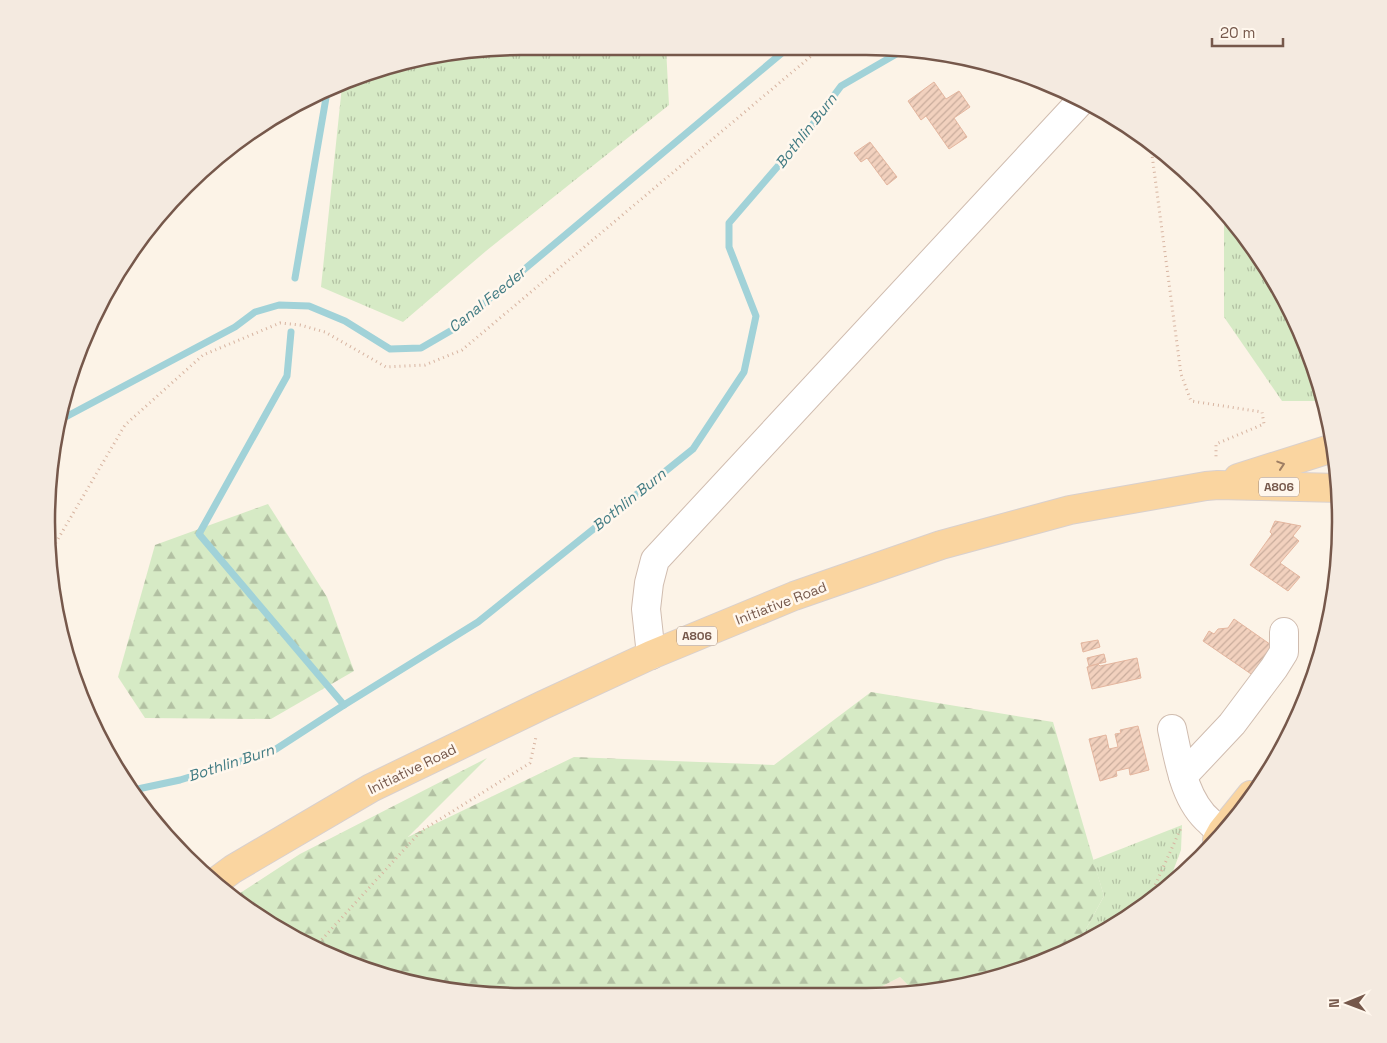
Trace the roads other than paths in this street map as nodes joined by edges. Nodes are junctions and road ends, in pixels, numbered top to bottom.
1 (1077, 105) edge
2 (1326, 450) edge
3 (1218, 485) junction
4 (1331, 488) edge
5 (1284, 632) dead end
6 (651, 655) junction
7 (1172, 730) dead end
8 (1183, 776) junction
9 (1215, 830) edge
10 (221, 878) edge

1 - 6 lane
3 -> 2 main road, Initiative Road / A806
3 - 4 main road, Initiative Road / A806
3 - 6 main road, Initiative Road / A806
5 - 8 lane
6 - 10 main road, Initiative Road / A806
7 - 8 lane
8 - 9 lane

